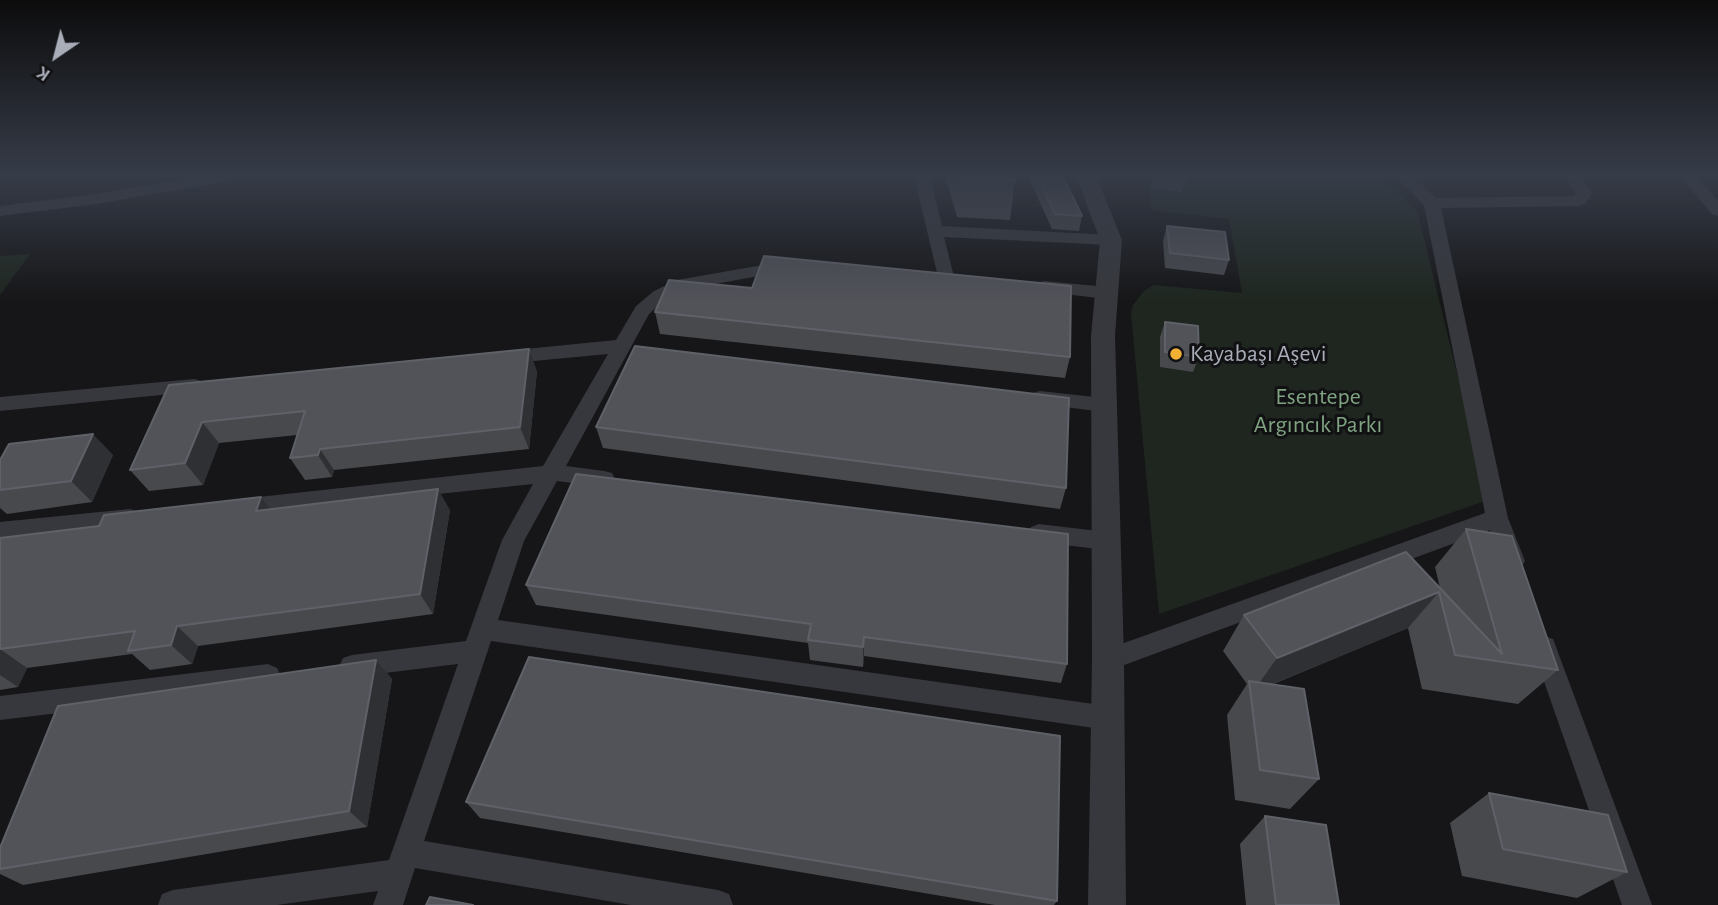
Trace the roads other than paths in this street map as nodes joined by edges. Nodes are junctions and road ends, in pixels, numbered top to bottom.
1 (930, 218) edge
2 (1102, 218) edge
3 (1435, 218) edge
4 (933, 231) junction
5 (1111, 240) junction
6 (805, 263) edge
7 (945, 277) edge
8 (1026, 285) edge
9 (1107, 293) junction
10 (620, 349) junction
11 (646, 355) edge
12 (486, 359) edge
13 (215, 384) edge
14 (1021, 396) edge
15 (0, 404) edge
16 (1104, 405) junction
17 (551, 473) junction
18 (621, 481) edge
19 (220, 508) edge
20 (151, 516) edge
21 (1497, 518) junction
22 (0, 531) edge
23 (1023, 531) edge
24 (1106, 541) junction
25 (1520, 582) edge
26 (1534, 621) edge
27 (479, 640) junction
28 (1108, 660) junction
29 (326, 669) edge
30 (299, 673) edge
31 (0, 709) edge
32 (1108, 718) junction
33 (403, 863) junction
34 (173, 905) edge
35 (388, 905) edge
36 (718, 905) edge
37 (1107, 905) edge
38 (1637, 905) edge

1 - 4 street
2 - 5 street
3 - 21 street
4 - 5 street
4 - 7 street
5 - 9 street
6 - 10 street
8 - 9 street
9 - 16 street
10 - 11 street
10 - 12 street
10 - 17 street
13 - 15 street
14 - 16 street
16 - 24 street
17 - 18 street
17 - 19 street
17 - 27 street
20 - 22 street
21 - 25 street
21 - 28 street
23 - 24 street
24 - 28 street
26 - 38 street
27 - 29 street
27 - 32 street
27 - 33 street
28 - 32 street
30 - 31 street
32 - 37 street
33 - 34 street
33 - 35 street
33 - 36 street

